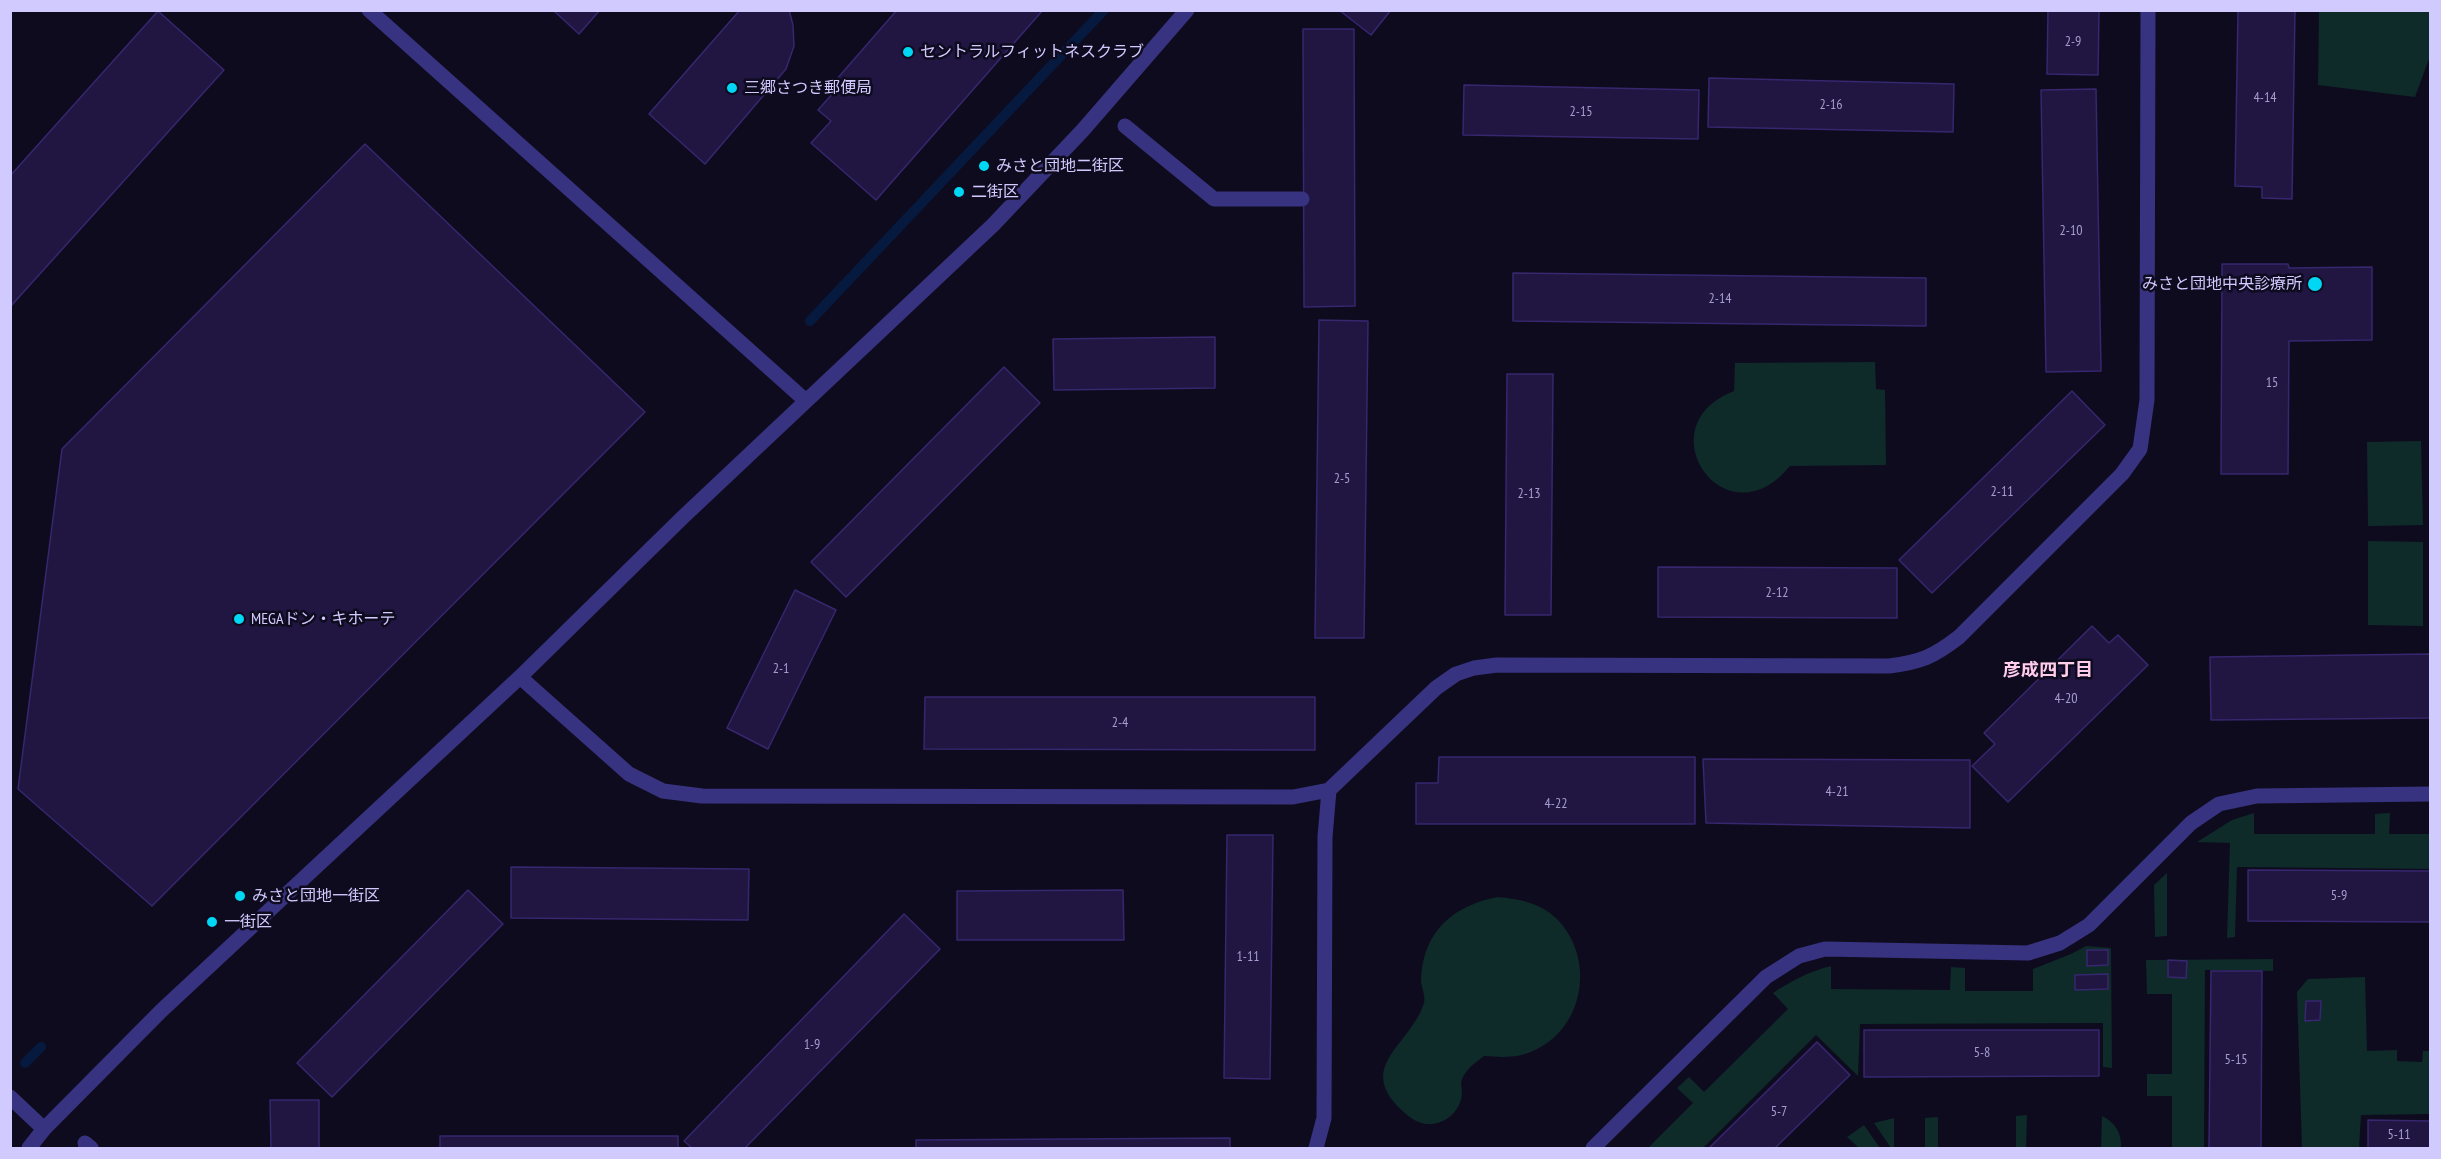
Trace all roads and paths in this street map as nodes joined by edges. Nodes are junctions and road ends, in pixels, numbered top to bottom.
1 (369, 10) edge
2 (1187, 10) edge
3 (2148, 10) edge
4 (1125, 126) dead end
5 (1302, 199) dead end
6 (806, 401) junction
7 (520, 677) junction
8 (1329, 790) junction
9 (2430, 794) edge
10 (10, 1097) edge
11 (44, 1129) junction
12 (29, 1149) edge
13 (1316, 1149) edge
14 (1593, 1149) edge

1 - 6 street
2 - 6 street
3 - 8 street
4 - 5 street
6 - 7 street
7 - 8 street
7 - 11 street
8 - 13 street
9 - 14 street
10 - 11 street
11 - 12 street

